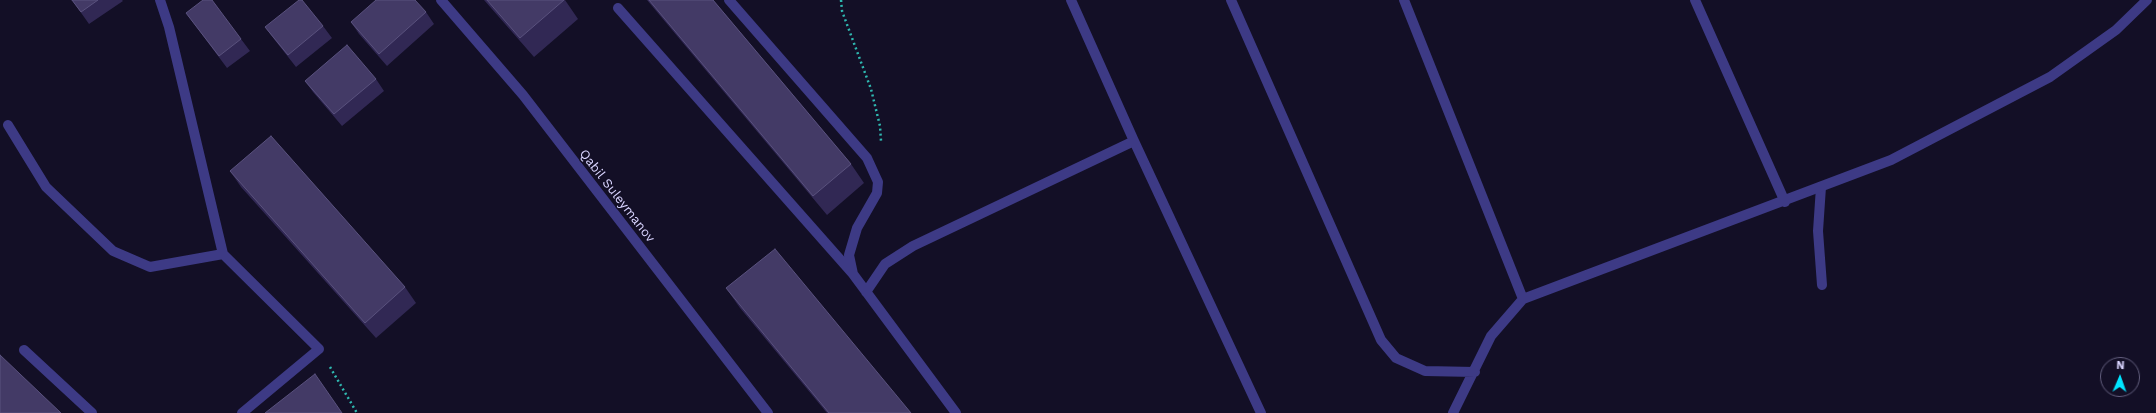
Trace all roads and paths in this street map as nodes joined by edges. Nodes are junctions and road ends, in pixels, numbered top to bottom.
1 (160, 0) edge
2 (440, 0) edge
3 (729, 0) edge
4 (841, 0) edge
5 (1071, 0) edge
6 (1231, 0) edge
7 (1404, 0) edge
8 (1695, 0) edge
9 (2147, 0) edge
10 (618, 8) dead end
11 (8, 125) dead end
12 (1134, 141) junction
13 (873, 171) junction
14 (1821, 188) junction
15 (1785, 202) junction
16 (223, 254) junction
17 (853, 274) junction
18 (1822, 285) dead end
19 (866, 292) junction
20 (1523, 299) junction
21 (319, 349) junction
22 (24, 350) dead end
23 (1475, 372) junction
24 (92, 413) edge
25 (242, 413) edge
26 (357, 413) edge
27 (768, 413) edge
28 (956, 413) edge
29 (1261, 413) edge
30 (1454, 413) edge

1 - 16 street
2 - 27 street, Qabil Suleymanov
3 - 13 street
4 - 13 path
5 - 12 street
6 - 23 street
7 - 20 street
8 - 15 street
9 - 14 street
10 - 17 street
11 - 16 street
12 - 19 street
12 - 29 street
13 - 17 street
14 - 15 street
14 - 18 street
15 - 20 street
16 - 21 street
17 - 19 street
19 - 28 street
20 - 23 street
21 - 25 street
21 - 26 path
22 - 24 street
23 - 30 street

